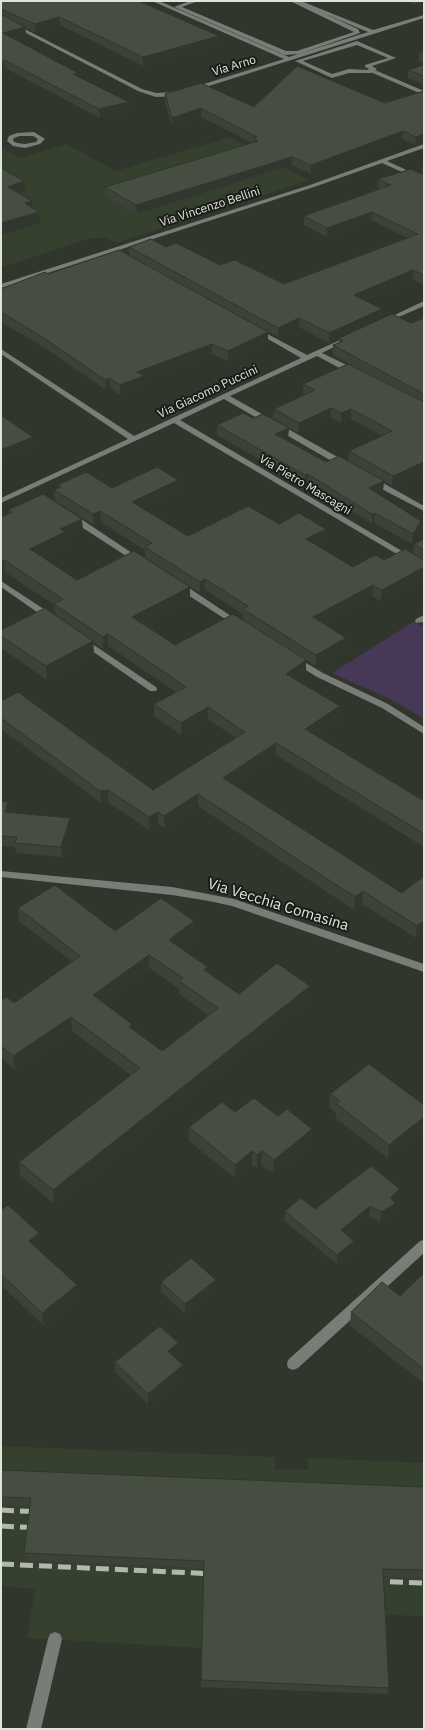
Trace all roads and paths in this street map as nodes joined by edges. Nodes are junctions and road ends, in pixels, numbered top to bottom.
1 (154, 1) edge
2 (196, 1) edge
3 (292, 1) edge
4 (296, 1) edge
5 (424, 16) edge
6 (1, 18) edge
7 (412, 20) junction
8 (424, 24) edge
9 (374, 32) junction
10 (289, 59) junction
11 (370, 70) junction
12 (188, 91) edge
13 (180, 93) edge
14 (424, 93) edge
15 (9, 144) joint
16 (424, 146) edge
17 (382, 161) junction
18 (424, 180) edge
19 (111, 250) junction
20 (118, 255) edge
21 (1, 286) edge
22 (424, 303) edge
23 (379, 324) edge
24 (250, 328) edge
25 (361, 332) edge
26 (1, 351) edge
27 (317, 353) junction
28 (307, 358) junction
29 (358, 375) edge
30 (224, 396) junction
31 (174, 420) junction
32 (133, 439) junction
33 (357, 472) edge
34 (365, 476) edge
35 (28, 489) junction
36 (36, 494) dead end
37 (1, 501) edge
38 (424, 509) edge
39 (61, 510) edge
40 (145, 563) edge
41 (424, 568) edge
42 (170, 579) edge
43 (1, 583) edge
44 (57, 622) edge
45 (245, 627) edge
46 (73, 634) edge
47 (287, 654) edge
48 (153, 689) dead end
49 (424, 731) edge
50 (1, 874) edge
51 (424, 968) edge
52 (424, 1245) edge
53 (293, 1364) dead end
54 (54, 1639) dead end
55 (33, 1729) edge

1 - 10 street
2 - 3 street
4 - 9 street
5 - 7 street, Via Arno
6 - 13 street
7 - 8 street
7 - 9 street, Via Arno
9 - 10 street, Via Arno
10 - 12 street, Via Arno
11 - 11 street
11 - 14 street
15 - 15 street
16 - 17 street, Via Vincenzo Bellini
17 - 18 street
17 - 19 street, Via Vincenzo Bellini
19 - 20 street
19 - 21 street, Via Vincenzo Bellini
22 - 23 street
24 - 28 street
25 - 27 street, Via Giacomo Puccini
26 - 32 street
27 - 28 street, Via Giacomo Puccini
27 - 29 street
28 - 30 street, Via Giacomo Puccini
30 - 31 street, Via Giacomo Puccini
30 - 33 street
31 - 32 street, Via Giacomo Puccini
31 - 41 street, Via Pietro Mascagni
32 - 35 street, Via Giacomo Puccini
34 - 38 street
35 - 36 street
35 - 37 street, Via Giacomo Puccini
39 - 40 street
42 - 45 street
43 - 44 street
46 - 48 street
47 - 49 street
50 - 51 street, Via Vecchia Comasina
52 - 53 street
54 - 55 street

